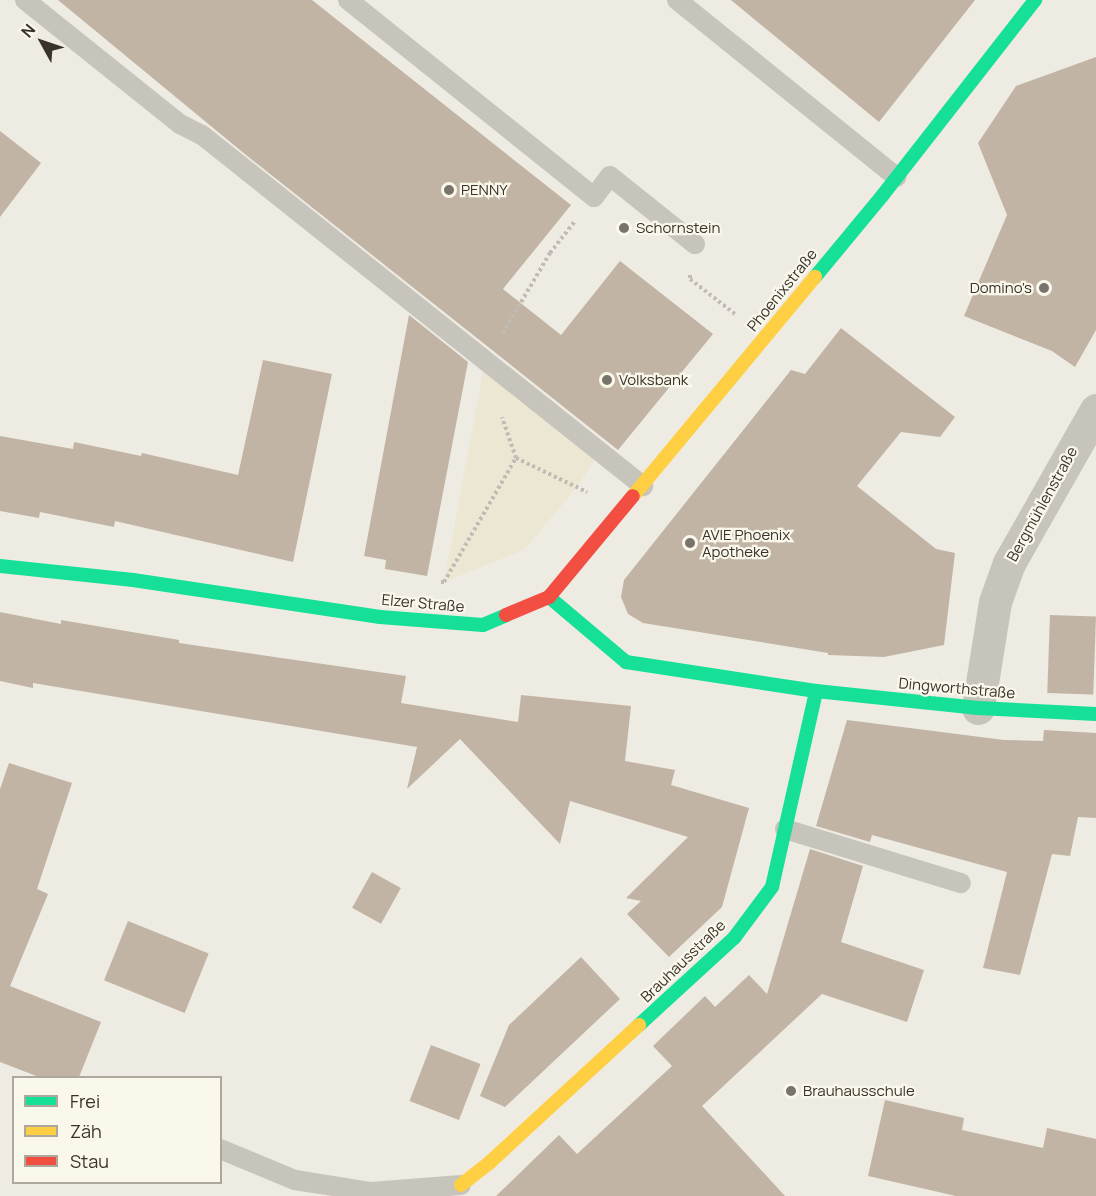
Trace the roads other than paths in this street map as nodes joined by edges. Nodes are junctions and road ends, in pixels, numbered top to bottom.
1 (25, 0) edge
2 (348, 0) edge
3 (678, 0) edge
4 (1035, 0) edge
5 (896, 177) junction
6 (695, 244) dead end
7 (1096, 410) edge
8 (643, 486) junction
9 (0, 566) edge
10 (549, 597) junction
11 (816, 691) junction
12 (978, 708) junction
13 (1096, 714) edge
14 (785, 829) junction
15 (961, 883) dead end
16 (222, 1150) edge
17 (461, 1185) joint

1 - 8 lane
2 - 6 lane
3 - 5 lane
4 - 5 street, Phoenixstraße
5 - 8 street, Phoenixstraße
7 - 12 street, Bergmühlenstraße
8 - 10 street, Phoenixstraße
9 - 10 street, Elzer Straße
10 - 11 street
11 - 12 street, Dingworthstraße
11 - 14 street, Brauhausstraße
12 - 13 street, Dingworthstraße
14 - 15 lane
14 - 17 street, Brauhausstraße
16 - 17 lane

